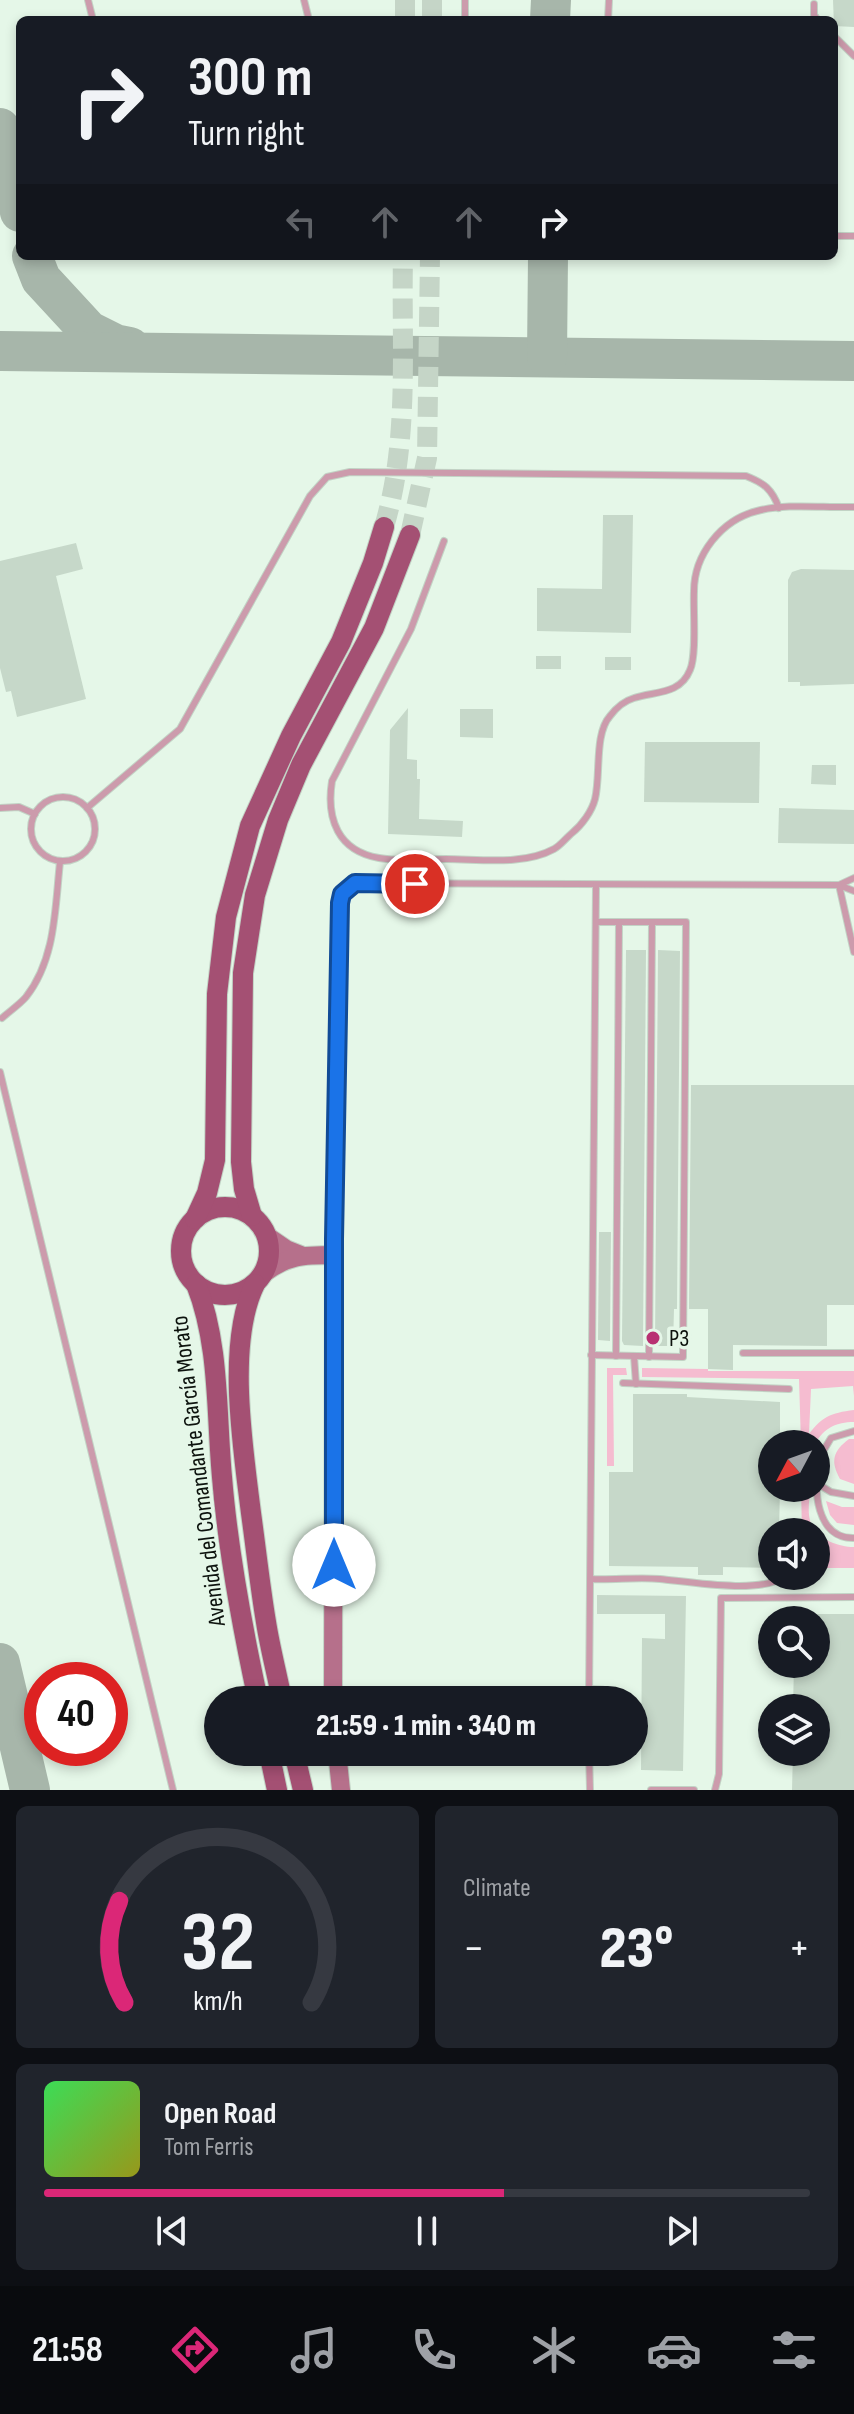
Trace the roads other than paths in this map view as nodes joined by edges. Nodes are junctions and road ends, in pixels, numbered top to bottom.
1 (814, 4) dead end
2 (815, 16) edge
3 (838, 40) edge
4 (854, 56) edge
5 (854, 507) edge
6 (779, 508) junction
7 (384, 527) tunnel mouth
8 (410, 535) tunnel mouth
9 (444, 541) dead end
10 (0, 808) edge
11 (87, 808) junction
12 (35, 814) junction
13 (60, 862) junction
14 (854, 878) edge
15 (596, 885) junction
16 (839, 885) junction
17 (854, 891) edge
18 (596, 922) junction
19 (619, 922) junction
20 (652, 922) junction
21 (854, 952) edge
22 (2, 1018) edge
23 (0, 1072) edge
24 (252, 1216) junction
25 (195, 1219) junction
26 (267, 1236) junction
27 (301, 1255) junction
28 (334, 1255) junction
29 (259, 1279) junction
30 (196, 1284) junction
31 (743, 1353) dead end
32 (854, 1353) edge
33 (591, 1355) junction
34 (616, 1356) junction
35 (634, 1356) junction
36 (649, 1357) junction
37 (623, 1383) dead end
38 (636, 1384) junction
39 (789, 1389) dead end
40 (854, 1431) edge
41 (830, 1440) edge
42 (830, 1491) edge
43 (854, 1496) edge
44 (819, 1502) edge
45 (854, 1538) edge
46 (591, 1579) junction
47 (758, 1584) edge
48 (854, 1597) edge
49 (255, 1686) edge
50 (279, 1686) edge
51 (333, 1686) edge
52 (589, 1686) edge
53 (272, 1766) edge
54 (297, 1766) edge
55 (338, 1766) edge
56 (589, 1766) edge
57 (173, 1790) edge
58 (277, 1790) edge
59 (303, 1790) edge
60 (341, 1790) edge
61 (590, 1790) edge
62 (651, 1790) edge
63 (694, 1790) edge
64 (715, 1790) edge

1 - 2 lane
3 - 4 lane
5 - 6 lane
6 - 9 lane
6 - 11 lane
7 - 25 main road
8 - 24 main road
10 - 12 lane
11 - 12 lane
11 - 13 lane
12 - 13 lane
13 - 22 lane
14 - 16 lane
15 - 16 lane
15 - 18 lane
15 - 28 lane
16 - 17 lane
16 - 21 lane
18 - 19 lane
18 - 33 lane
19 - 20 lane
19 - 34 lane
20 - 36 lane
20 - 36 lane
23 - 57 lane
24 - 25 main road
24 - 26 main road
25 - 30 main road
26 - 27 street
26 - 29 main road
27 - 28 street
27 - 29 street
28 - 51 street
29 - 30 main road
29 - 50 main road, Avenida del Comandante García Morato
30 - 49 main road, Avenida del Comandante García Morato
31 - 32 lane
33 - 34 lane
33 - 46 lane
34 - 35 lane
35 - 36 lane
35 - 38 lane
37 - 38 lane
38 - 39 lane
40 - 41 lane
42 - 43 lane
44 - 45 lane
46 - 47 lane
46 - 52 lane
48 - 64 lane
53 - 58 main road
54 - 59 main road
55 - 60 street
56 - 61 lane
62 - 63 lane

